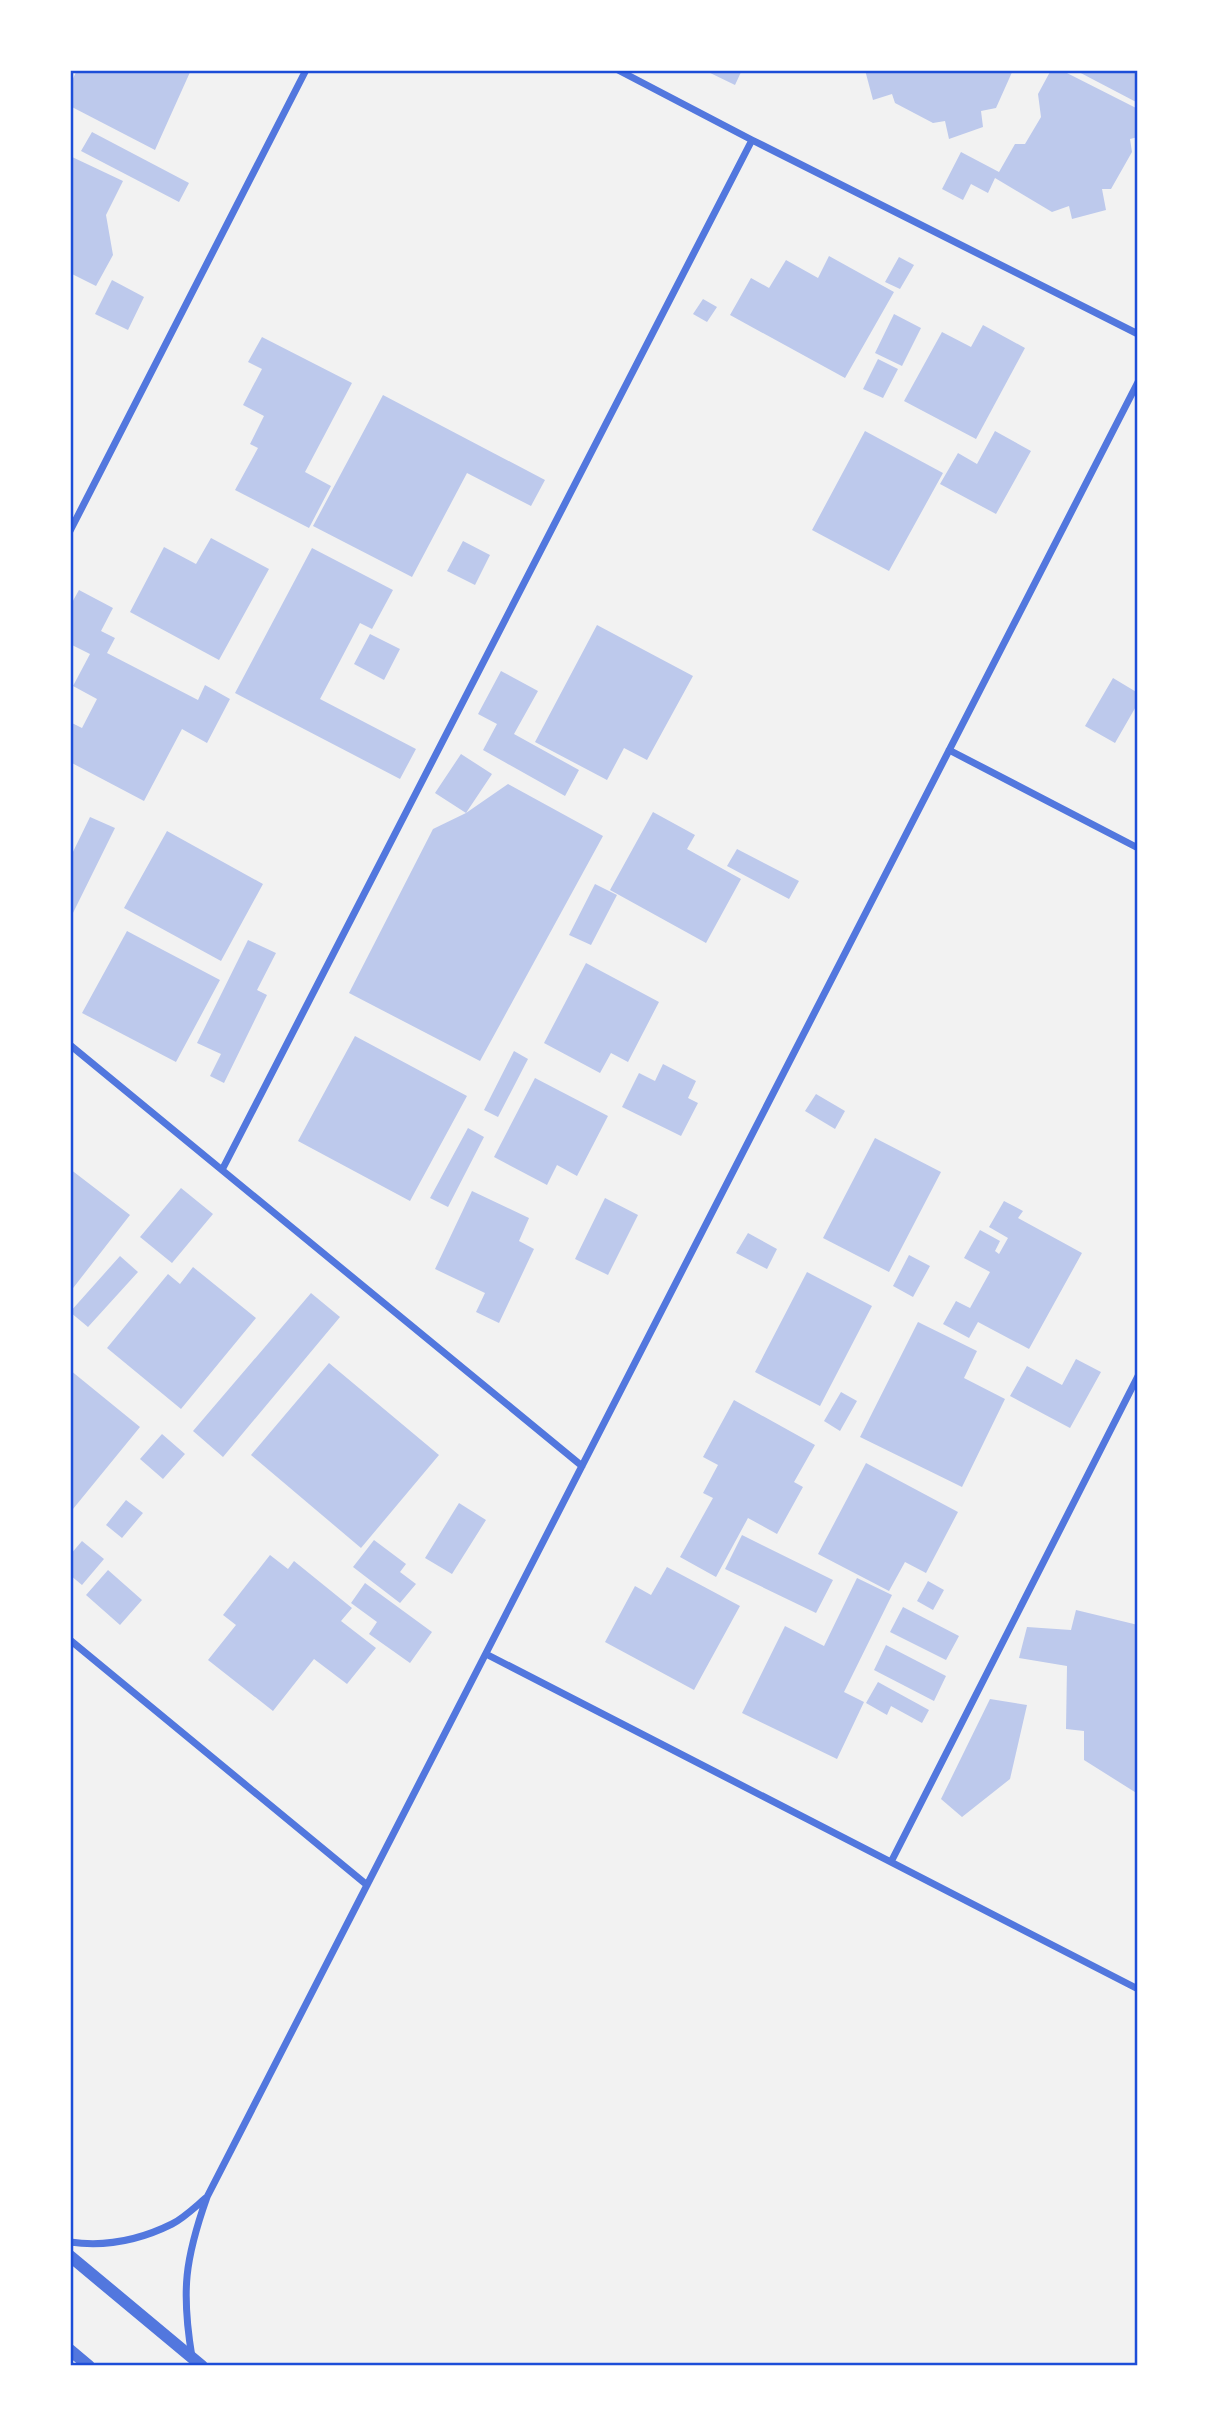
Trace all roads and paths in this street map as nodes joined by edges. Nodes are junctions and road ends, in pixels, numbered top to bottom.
1 (306, 70) edge
2 (618, 70) edge
3 (752, 140) junction
4 (1138, 334) edge
5 (1138, 382) edge
6 (71, 529) edge
7 (949, 750) junction
8 (1138, 848) edge
9 (70, 1045) edge
10 (222, 1170) junction
11 (1138, 1376) edge
12 (582, 1466) junction
13 (70, 1640) edge
14 (486, 1654) junction
15 (891, 1862) junction
16 (367, 1885) junction
17 (1138, 1989) edge
18 (208, 2197) junction
19 (70, 2242) edge
20 (70, 2256) edge
21 (70, 2350) edge
22 (197, 2362) edge
23 (89, 2366) edge

1 - 6 street
2 - 3 street
3 - 4 street
3 - 10 street
5 - 7 street
7 - 8 street
7 - 12 street
9 - 10 street
10 - 12 street
11 - 15 street
12 - 14 street
13 - 16 street
14 - 15 street
14 - 16 street
15 - 17 street
16 - 18 street
18 - 19 street
18 - 22 street
20 - 22 street
21 - 23 street

